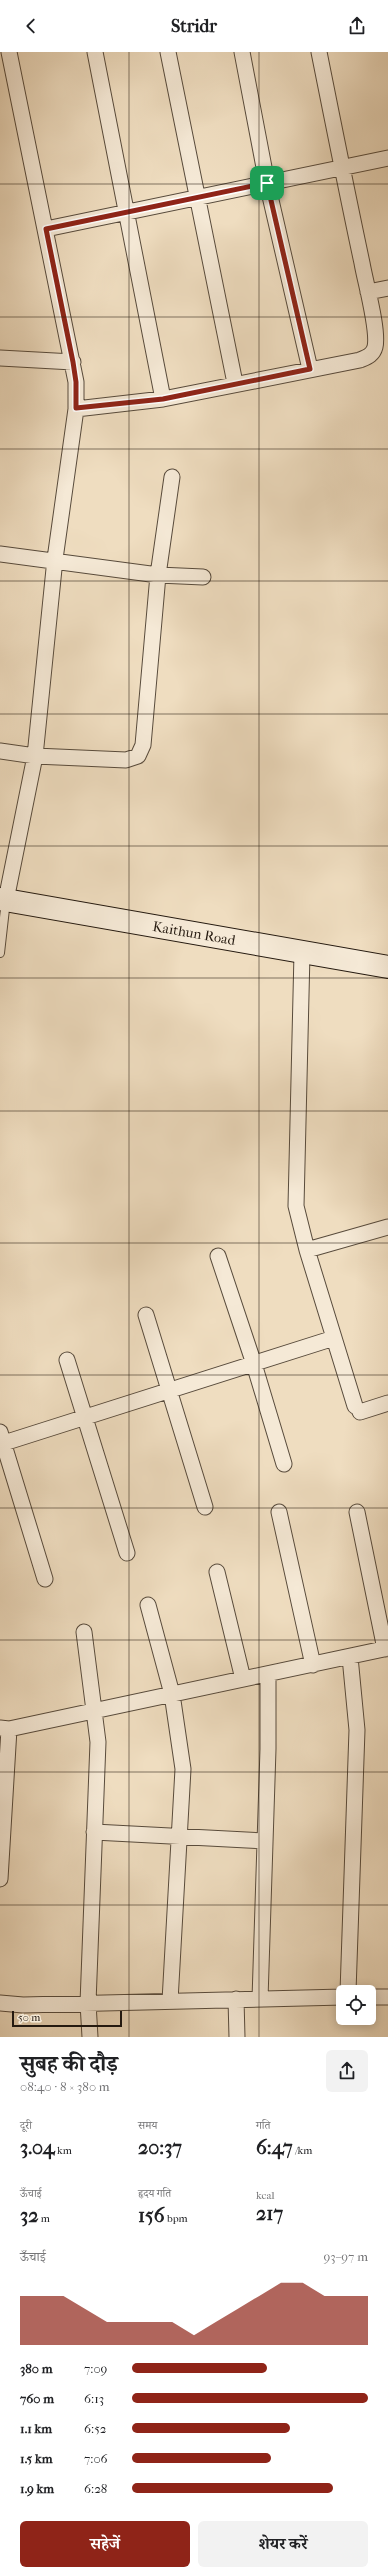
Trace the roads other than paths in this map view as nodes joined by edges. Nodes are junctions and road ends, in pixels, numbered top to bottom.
1 (9, 52) edge
2 (95, 52) edge
3 (168, 52) edge
4 (242, 52) edge
5 (319, 52) edge
6 (388, 158) edge
7 (342, 167) junction
8 (267, 183) junction
9 (198, 198) junction
10 (126, 213) junction
11 (46, 229) junction
12 (388, 288) edge
13 (368, 292) junction
14 (381, 333) edge
15 (0, 358) edge
16 (73, 362) junction
17 (310, 369) junction
18 (235, 383) junction
19 (163, 399) junction
20 (76, 408) junction
21 (172, 477) dead end
22 (0, 554) edge
23 (55, 560) junction
24 (158, 575) junction
25 (203, 577) dead end
26 (0, 751) edge
27 (35, 756) junction
28 (3, 899) edge
29 (0, 953) edge
30 (302, 953) junction
31 (388, 967) edge
32 (388, 1228) edge
33 (307, 1250) junction
34 (218, 1256) dead end
35 (146, 1315) dead end
36 (334, 1338) junction
37 (67, 1360) dead end
38 (254, 1364) junction
39 (170, 1390) junction
40 (388, 1403) edge
41 (85, 1417) junction
42 (2, 1438) edge
43 (284, 1464) dead end
44 (205, 1507) dead end
45 (279, 1512) dead end
46 (357, 1512) dead end
47 (127, 1553) dead end
48 (217, 1572) dead end
49 (45, 1579) dead end
50 (148, 1605) dead end
51 (84, 1632) dead end
52 (386, 1648) edge
53 (350, 1657) junction
54 (313, 1665) junction
55 (268, 1674) junction
56 (243, 1679) junction
57 (172, 1694) junction
58 (96, 1710) junction
59 (4, 1729) edge
60 (94, 1832) junction
61 (181, 1837) junction
62 (265, 1841) junction
63 (0, 1879) edge
64 (348, 1985) edge
65 (336, 1997) edge
66 (376, 1997) edge
67 (388, 1997) edge
68 (236, 1999) junction
69 (260, 1999) junction
70 (170, 2001) junction
71 (0, 2003) edge
72 (88, 2003) junction
73 (90, 2037) edge
74 (237, 2037) edge

1 - 11 street
2 - 10 street
3 - 9 street
4 - 8 street
5 - 7 street
6 - 7 street
7 - 8 street
7 - 13 street
8 - 9 street
8 - 17 street
9 - 10 street
9 - 18 street
10 - 11 street
10 - 19 street
11 - 16 street
12 - 13 street
13 - 14 street
14 - 17 street
15 - 16 street
16 - 20 street
17 - 18 street
18 - 19 street
19 - 20 street
20 - 23 street
21 - 24 street
22 - 23 street
23 - 24 street
23 - 27 street
24 - 25 street
24 - 27 street
26 - 27 street
27 - 28 street
28 - 29 lane
28 - 30 street, Kaithun Road
30 - 31 street, Kaithun Road
30 - 33 street
32 - 33 street
33 - 36 street
34 - 38 street
35 - 39 street
36 - 38 street
36 - 40 street
37 - 41 street
38 - 39 street
38 - 43 street
39 - 41 street
39 - 44 street
41 - 42 street
41 - 47 street
42 - 49 street
45 - 54 street
46 - 52 street
48 - 56 street
50 - 57 street
51 - 58 street
52 - 53 street
53 - 54 street
53 - 64 street
54 - 55 street
55 - 56 street
55 - 62 street
56 - 57 street
57 - 58 street
57 - 61 street
58 - 59 street
58 - 60 street
59 - 63 street
60 - 61 street
60 - 72 street
61 - 62 street
61 - 70 street
62 - 69 street
65 - 69 street
66 - 67 street
68 - 69 street
68 - 70 street
68 - 74 street
70 - 72 street
71 - 72 street
72 - 73 street

